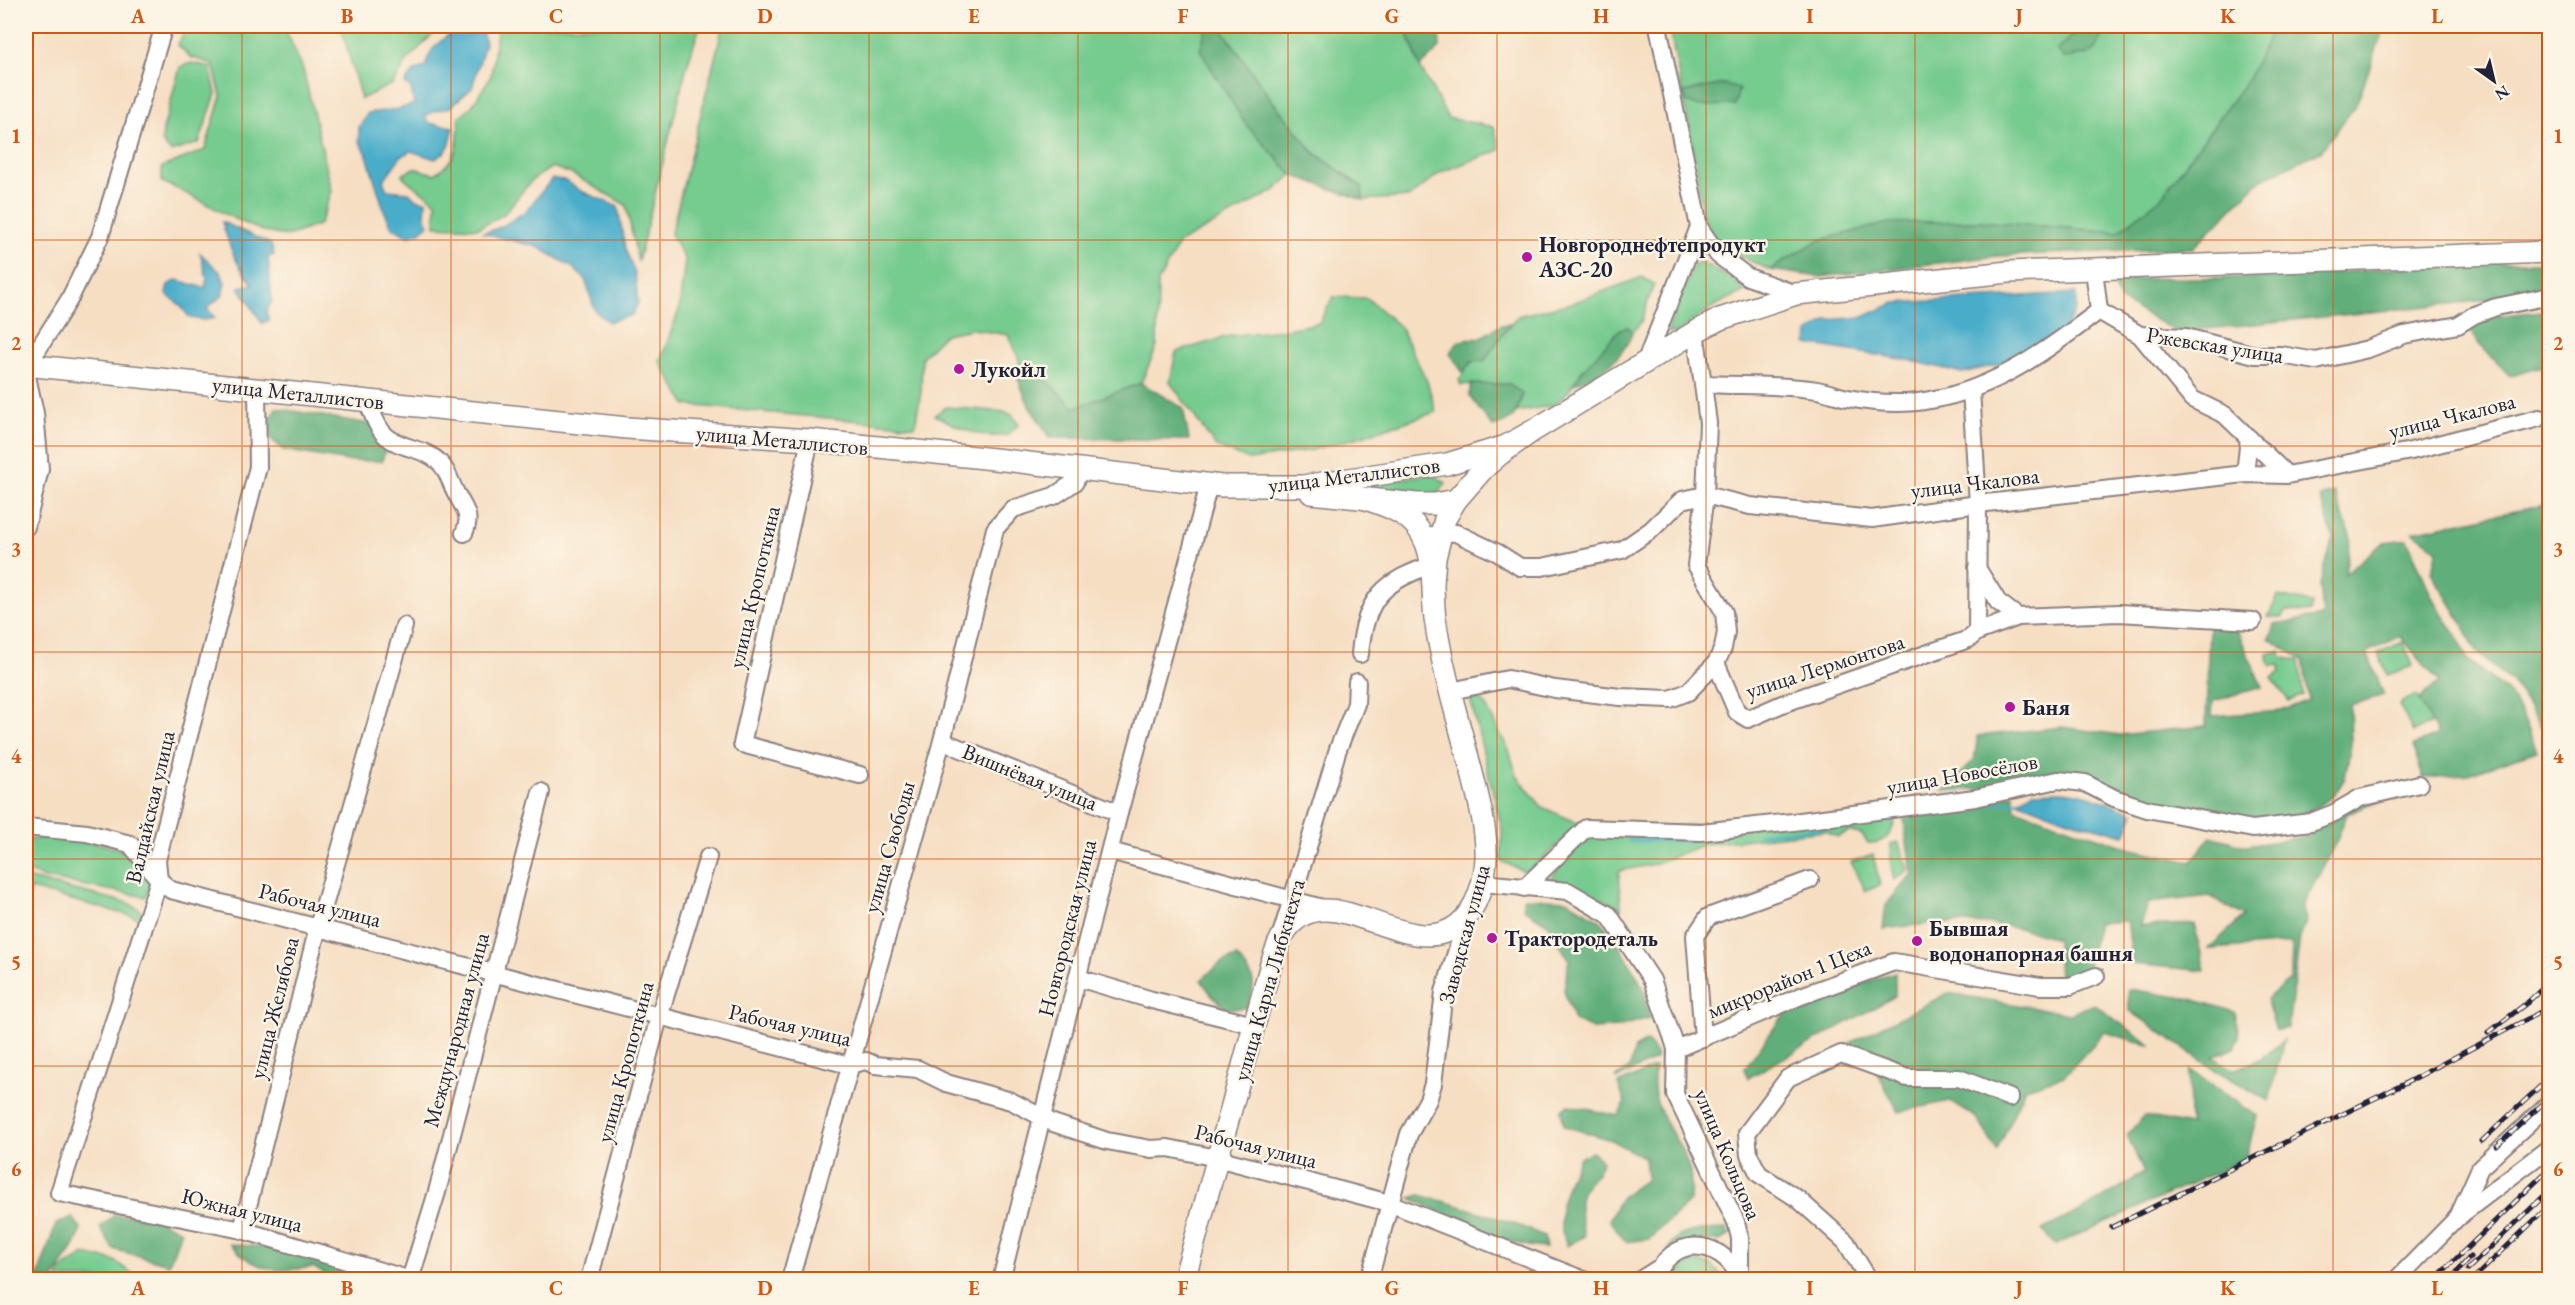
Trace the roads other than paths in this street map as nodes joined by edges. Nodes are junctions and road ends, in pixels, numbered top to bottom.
1 (164, 26) edge
2 (1658, 26) edge
3 (1699, 227) junction
4 (2550, 252) edge
5 (2094, 269) junction
6 (1796, 294) junction
7 (2550, 297) edge
8 (2099, 311) junction
9 (1695, 332) junction
10 (2140, 335) junction
11 (1644, 363) junction
12 (26, 367) edge
13 (1702, 384) junction
14 (257, 388) junction
15 (1971, 390) junction
16 (367, 400) junction
17 (2539, 418) dead end
18 (1531, 432) junction
19 (2249, 438) junction
20 (810, 440) junction
21 (1447, 464) junction
22 (1079, 470) junction
23 (2245, 474) junction
24 (2288, 475) junction
25 (1209, 485) junction
26 (1272, 488) junction
27 (1460, 495) junction
28 (1705, 495) junction
29 (1369, 500) junction
30 (1978, 504) junction
31 (26, 527) edge
32 (465, 533) dead end
33 (1432, 535) junction
34 (1977, 568) junction
35 (1433, 570) junction
36 (2018, 617) junction
37 (2253, 621) dead end
38 (404, 626) dead end
39 (1977, 632) junction
40 (1360, 654) dead end
41 (1716, 663) junction
42 (1357, 682) dead end
43 (1451, 691) junction
44 (942, 741) junction
45 (860, 775) dead end
46 (2419, 784) dead end
47 (541, 792) dead end
48 (1119, 813) junction
49 (26, 827) edge
50 (1110, 850) junction
51 (708, 857) dead end
52 (159, 880) junction
53 (1810, 880) dead end
54 (1482, 883) junction
55 (1524, 888) junction
56 (1291, 900) junction
57 (1326, 909) junction
58 (1468, 914) junction
59 (318, 927) junction
60 (1279, 941) junction
61 (494, 974) junction
62 (2096, 976) dead end
63 (1078, 978) junction
64 (659, 1017) junction
65 (1254, 1025) junction
66 (1703, 1038) junction
67 (1676, 1048) junction
68 (849, 1065) junction
69 (2010, 1098) dead end
70 (2550, 1103) edge
71 (1042, 1117) junction
72 (2550, 1147) edge
73 (1217, 1158) junction
74 (59, 1193) joint
75 (1389, 1203) junction
76 (2458, 1217) junction
77 (242, 1230) junction
78 (1740, 1238) junction
79 (1710, 1248) junction
80 (1657, 1274) edge
81 (1557, 1275) edge
82 (1739, 1278) edge
83 (411, 1279) edge
84 (589, 1280) edge
85 (790, 1280) edge
86 (1001, 1280) edge
87 (1185, 1280) edge
88 (1369, 1280) edge
89 (1584, 1280) edge
90 (1640, 1280) edge
91 (1869, 1280) edge
92 (2396, 1280) edge

1 - 12 street
2 - 3 street
3 - 6 street
3 - 11 street
4 - 5 main road
5 - 6 main road
5 - 8 street
6 - 9 main road
7 - 10 street, Ржевская улица
8 - 10 street, Ржевская улица
8 - 15 street
9 - 11 main road
9 - 13 street
10 - 19 street
11 - 18 main road
12 - 14 main road, улица Металлистов
12 - 31 street
13 - 15 street
13 - 28 street
14 - 16 main road, улица Металлистов
14 - 52 street, Валдайская улица
15 - 30 street
16 - 20 main road, улица Металлистов
16 - 32 street
17 - 24 street, улица Чкалова
18 - 21 main road, улица Металлистов
18 - 27 main road, Заводская улица
19 - 23 street
19 - 24 street
20 - 22 main road, улица Металлистов
20 - 45 street, улица Кропоткина
21 - 26 main road, улица Металлистов
21 - 27 main road
22 - 25 main road, улица Металлистов
22 - 44 street, улица Свободы
23 - 24 street, улица Чкалова
23 - 30 street, улица Чкалова
25 - 26 main road, улица Металлистов
25 - 48 street, Новгородская улица
26 - 29 main road
27 - 29 main road
27 - 33 main road, Заводская улица
28 - 30 street, улица Чкалова
28 - 33 street
28 - 41 street
29 - 33 main road
30 - 34 street
33 - 35 main road, Заводская улица
34 - 36 street
34 - 39 street
35 - 40 street
35 - 43 main road, Заводская улица
36 - 37 street, улица Лермонтова
36 - 39 street, улица Лермонтова
38 - 59 street, улица Желябова
39 - 41 street, улица Лермонтова
41 - 43 street, улица Лермонтова
42 - 56 street, улица Карла Либкнехта
43 - 54 main road, Заводская улица
44 - 48 street, Вишнёвая улица
44 - 68 street, улица Свободы
46 - 55 street, улица Новосёлов
47 - 61 street, Международная улица
48 - 50 street, Новгородская улица
49 - 52 street, Рабочая улица
50 - 56 street
50 - 63 street, Новгородская улица
51 - 64 street, улица Кропоткина
52 - 59 street, Рабочая улица
52 - 74 street, Валдайская улица
53 - 66 street
54 - 55 street, улица Кольцова
54 - 58 main road, Заводская улица
55 - 67 street, улица Кольцова
56 - 57 street
56 - 60 street, улица Карла Либкнехта
57 - 58 main road
57 - 60 main road
58 - 75 street, Заводская улица
59 - 61 street, Рабочая улица
59 - 77 street, улица Желябова
60 - 65 main road, улица Карла Либкнехта
61 - 64 street, Рабочая улица
61 - 83 street, Международная улица
62 - 66 street, микрорайон 1 Цеха
63 - 65 street
63 - 71 street, Новгородская улица
64 - 68 street, Рабочая улица
64 - 84 street, улица Кропоткина
65 - 73 main road, улица Карла Либкнехта
66 - 67 street, микрорайон 1 Цеха
67 - 78 street, улица Кольцова
68 - 71 street, Рабочая улица
68 - 85 street, улица Свободы
69 - 91 street
70 - 76 street
71 - 73 street, Рабочая улица
71 - 86 street, Новгородская улица
72 - 76 street
73 - 75 street, Рабочая улица
73 - 87 main road, улица Карла Либкнехта
74 - 77 street, Южная улица
75 - 81 street, Рабочая улица
75 - 88 street, Заводская улица
76 - 92 street
77 - 83 street, Южная улица
78 - 79 street
78 - 82 street
79 - 80 street
79 - 82 street
80 - 90 street
81 - 89 street, Рабочая улица

